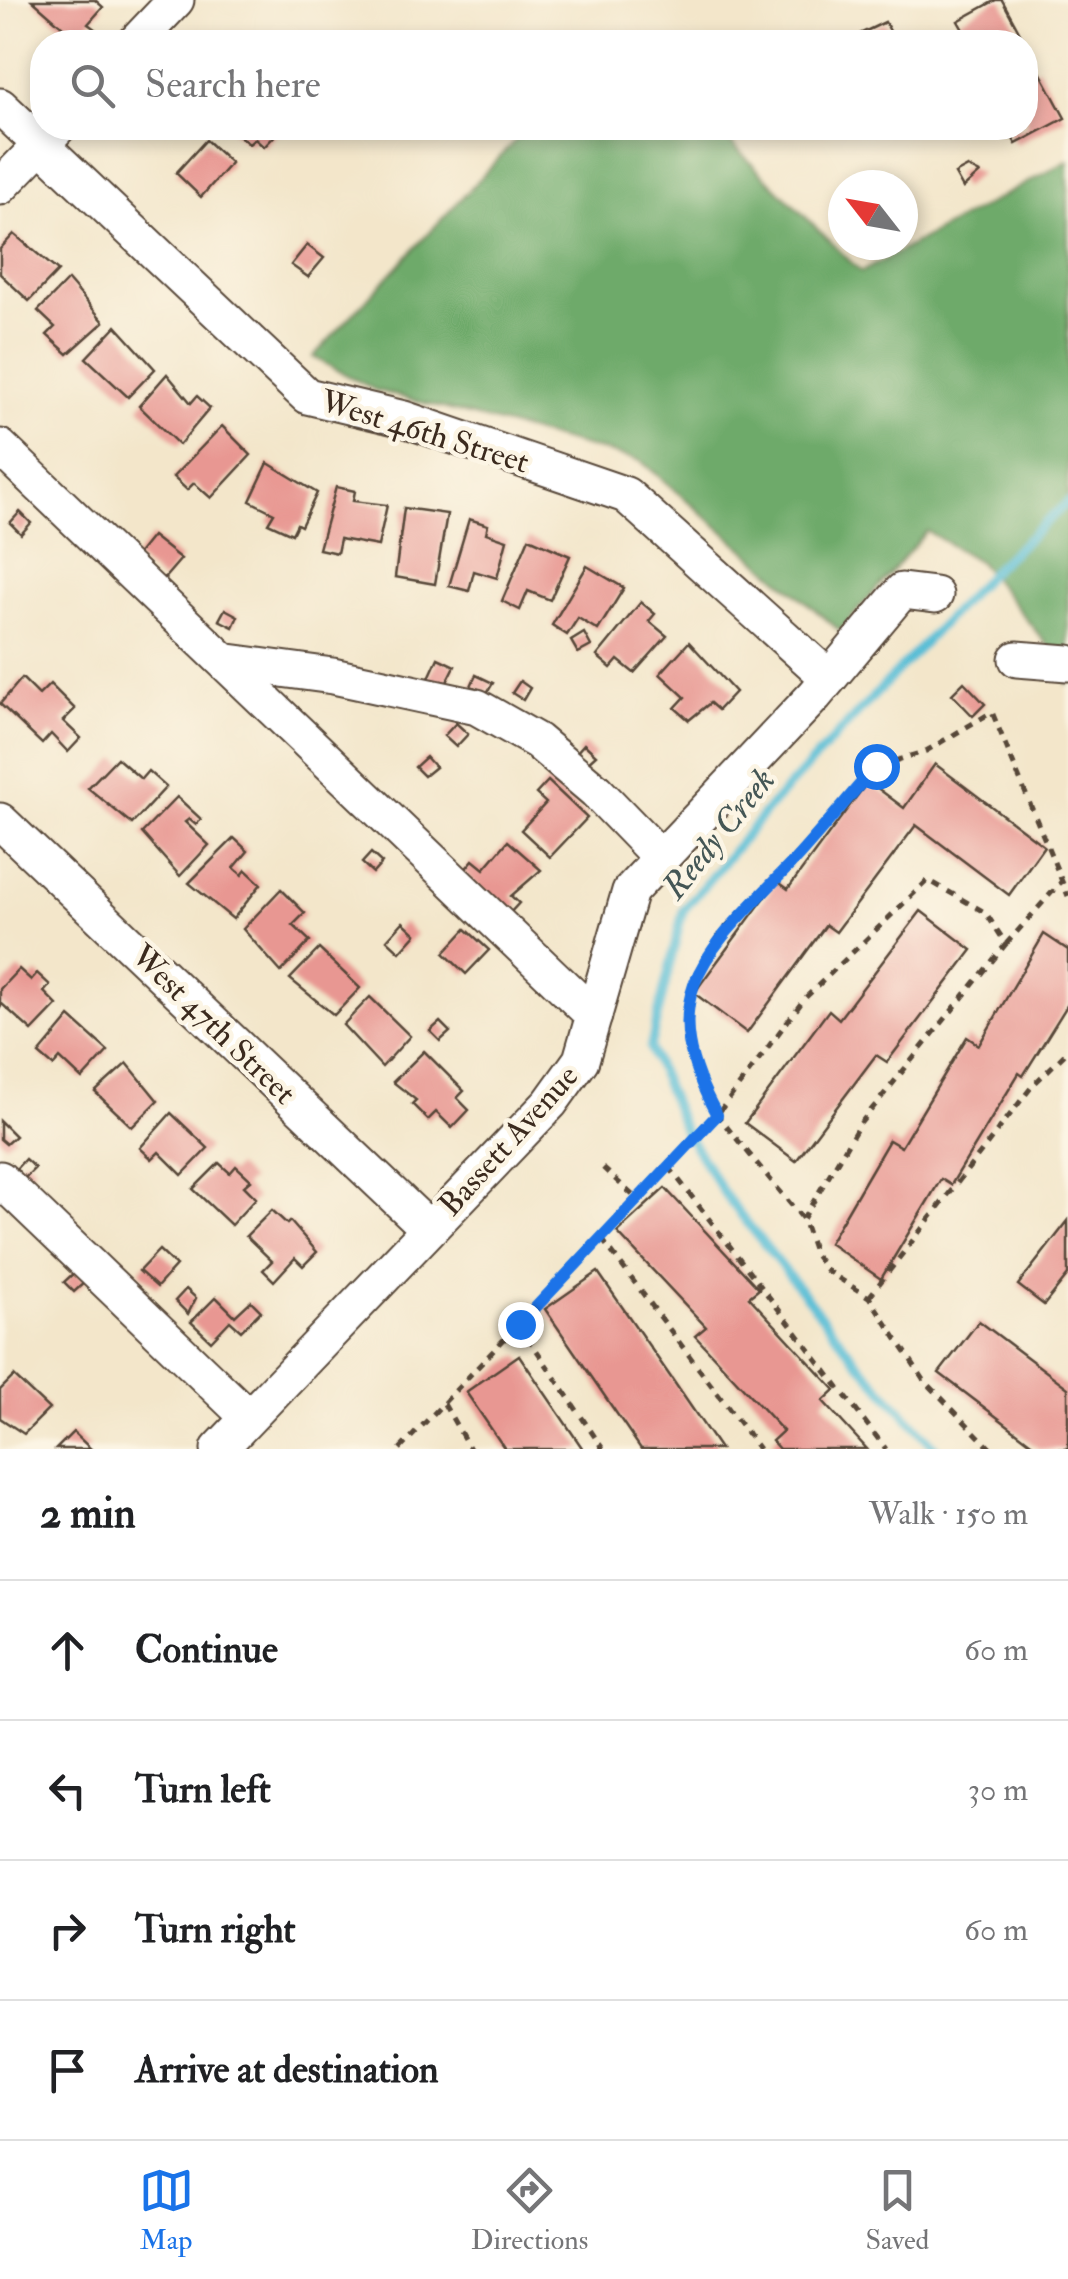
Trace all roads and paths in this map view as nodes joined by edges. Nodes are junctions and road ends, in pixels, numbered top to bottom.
1 (176, 0) edge
2 (147, 30) edge
3 (0, 106) edge
4 (30, 124) edge
5 (45, 140) edge
6 (53, 140) edge
7 (0, 186) edge
8 (0, 448) edge
9 (935, 596) dead end
10 (1017, 659) dead end
11 (229, 662) junction
12 (1068, 663) edge
13 (829, 678) junction
14 (0, 820) edge
15 (661, 858) junction
16 (1062, 881) junction
17 (1068, 896) edge
18 (1006, 944) junction
19 (594, 1016) junction
20 (1068, 1051) edge
21 (717, 1115) junction
22 (670, 1167) junction
23 (603, 1168) dead end
24 (0, 1178) edge
25 (638, 1200) junction
26 (803, 1220) junction
27 (428, 1228) junction
28 (602, 1238) junction
29 (869, 1298) junction
30 (520, 1324) junction
31 (443, 1403) junction
32 (248, 1416) junction
33 (219, 1449) edge
34 (400, 1449) edge
35 (470, 1449) edge
36 (602, 1449) edge
37 (759, 1449) edge
38 (886, 1449) edge
39 (991, 1449) edge

1 - 2 street
3 - 4 street, West 46th Street
5 - 7 street
6 - 13 street, West 46th Street
8 - 11 street
9 - 13 street, Bassett Avenue
10 - 12 street
11 - 15 street
11 - 19 street
13 - 15 street, Bassett Avenue
14 - 27 street, West 47th Street
15 - 19 street, Bassett Avenue
16 - 17 path
16 - 18 path
16 - 21 path
18 - 21 path
18 - 26 path
19 - 27 street, Bassett Avenue
20 - 29 path
21 - 22 path
21 - 26 path
22 - 25 path
22 - 38 path
23 - 25 path
24 - 32 street
25 - 28 path
26 - 29 path
27 - 32 street, Bassett Avenue
28 - 30 path
28 - 37 path
29 - 39 path
30 - 31 path
30 - 36 path
31 - 34 path
31 - 35 path
32 - 33 street, Bassett Avenue

